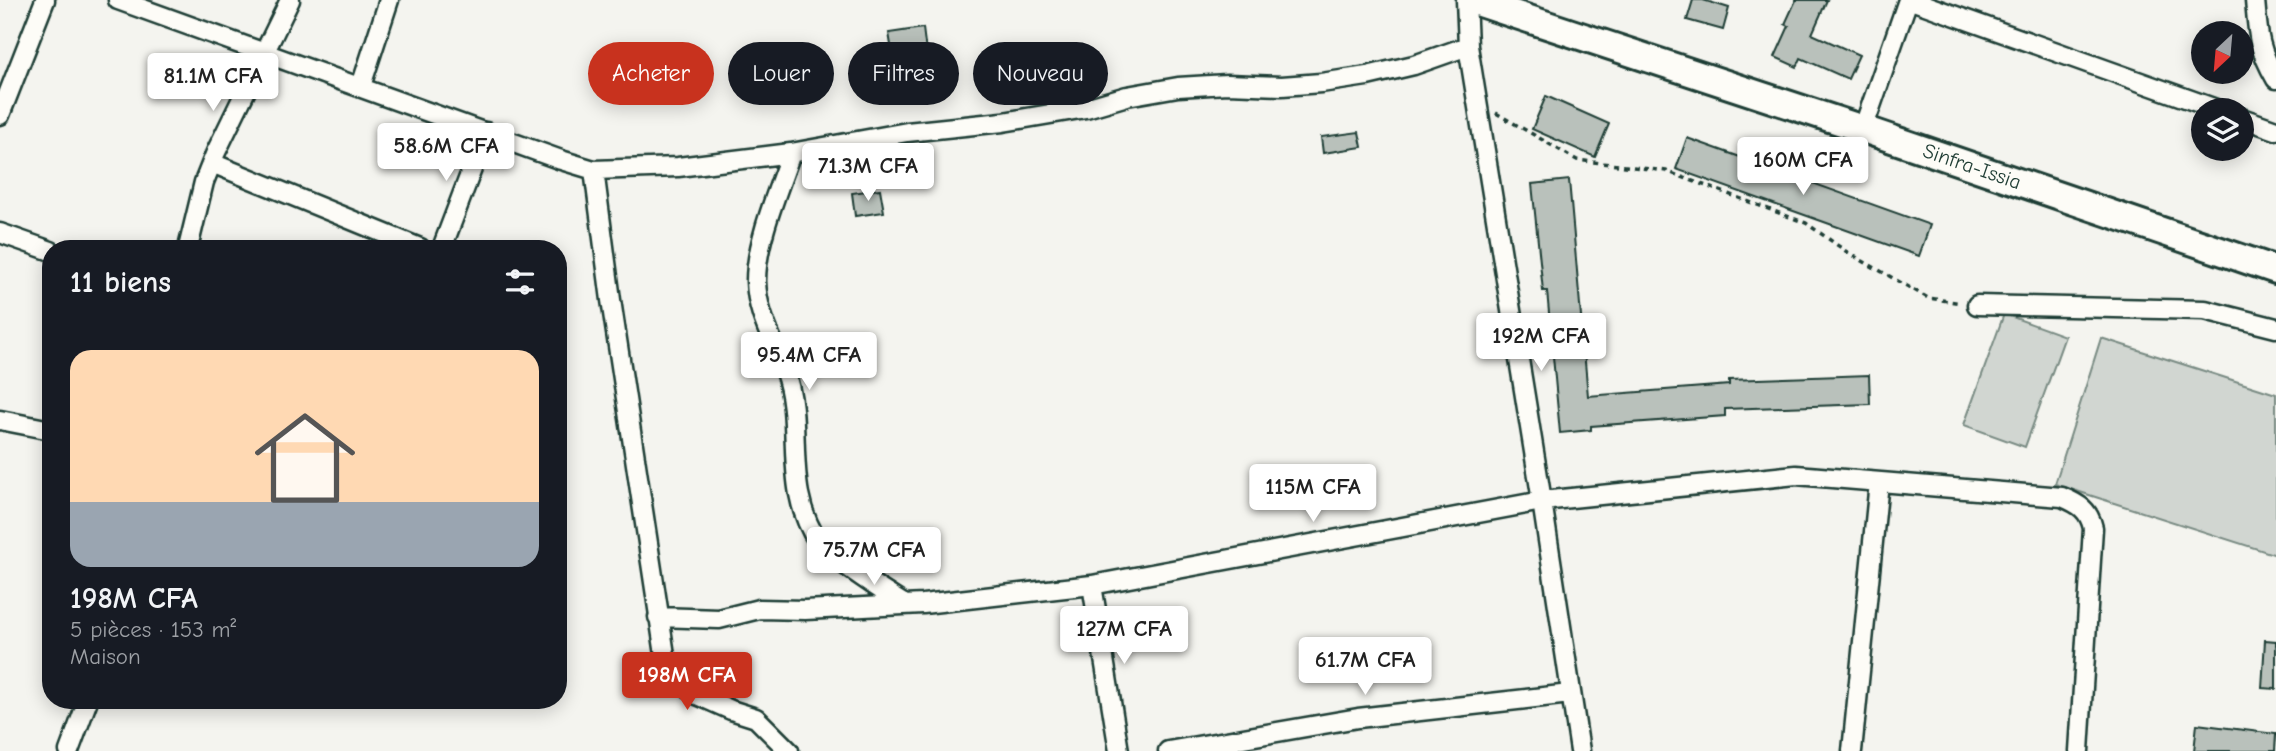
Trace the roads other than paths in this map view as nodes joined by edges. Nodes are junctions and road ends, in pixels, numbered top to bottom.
1 (45, 0) edge
2 (118, 0) edge
3 (290, 0) edge
4 (389, 0) edge
5 (1910, 0) edge
6 (2256, 0) edge
7 (1479, 1) edge
8 (1468, 47) junction
9 (263, 52) junction
10 (2276, 79) edge
11 (361, 86) junction
12 (2191, 100) edge
13 (0, 115) edge
14 (2254, 122) edge
15 (1863, 129) junction
16 (2276, 130) edge
17 (486, 132) junction
18 (791, 153) junction
19 (212, 163) junction
20 (594, 170) junction
21 (0, 233) edge
22 (190, 240) edge
23 (400, 240) edge
24 (445, 240) edge
25 (42, 248) edge
26 (2276, 270) edge
27 (1977, 305) road end
28 (2276, 327) edge
29 (0, 420) edge
30 (42, 428) edge
31 (1879, 482) junction
32 (1542, 501) junction
33 (1092, 585) junction
34 (905, 605) junction
35 (658, 617) junction
36 (1570, 694) junction
37 (85, 709) edge
38 (69, 751) edge
39 (789, 751) edge
40 (1119, 751) edge
41 (1168, 751) edge
42 (1580, 751) edge
43 (1852, 751) edge
44 (2079, 751) edge

1 - 13 street
2 - 9 street
3 - 9 street
4 - 11 street
5 - 12 street
5 - 15 street
6 - 10 street
7 - 8 street
7 - 15 main road, Sinfra-Issia
8 - 18 street
8 - 32 street
9 - 11 street
9 - 19 street
11 - 17 street
14 - 16 street
15 - 26 main road, Sinfra-Issia
17 - 20 street
17 - 24 street
18 - 20 street
18 - 34 street
19 - 22 street
19 - 23 street
20 - 35 street
21 - 25 street
27 - 28 street
29 - 30 street
31 - 32 street
31 - 43 street
31 - 44 street
32 - 33 street
32 - 36 street
33 - 34 street
33 - 40 street
34 - 35 street
35 - 39 street
36 - 41 street
36 - 42 street
37 - 38 street

